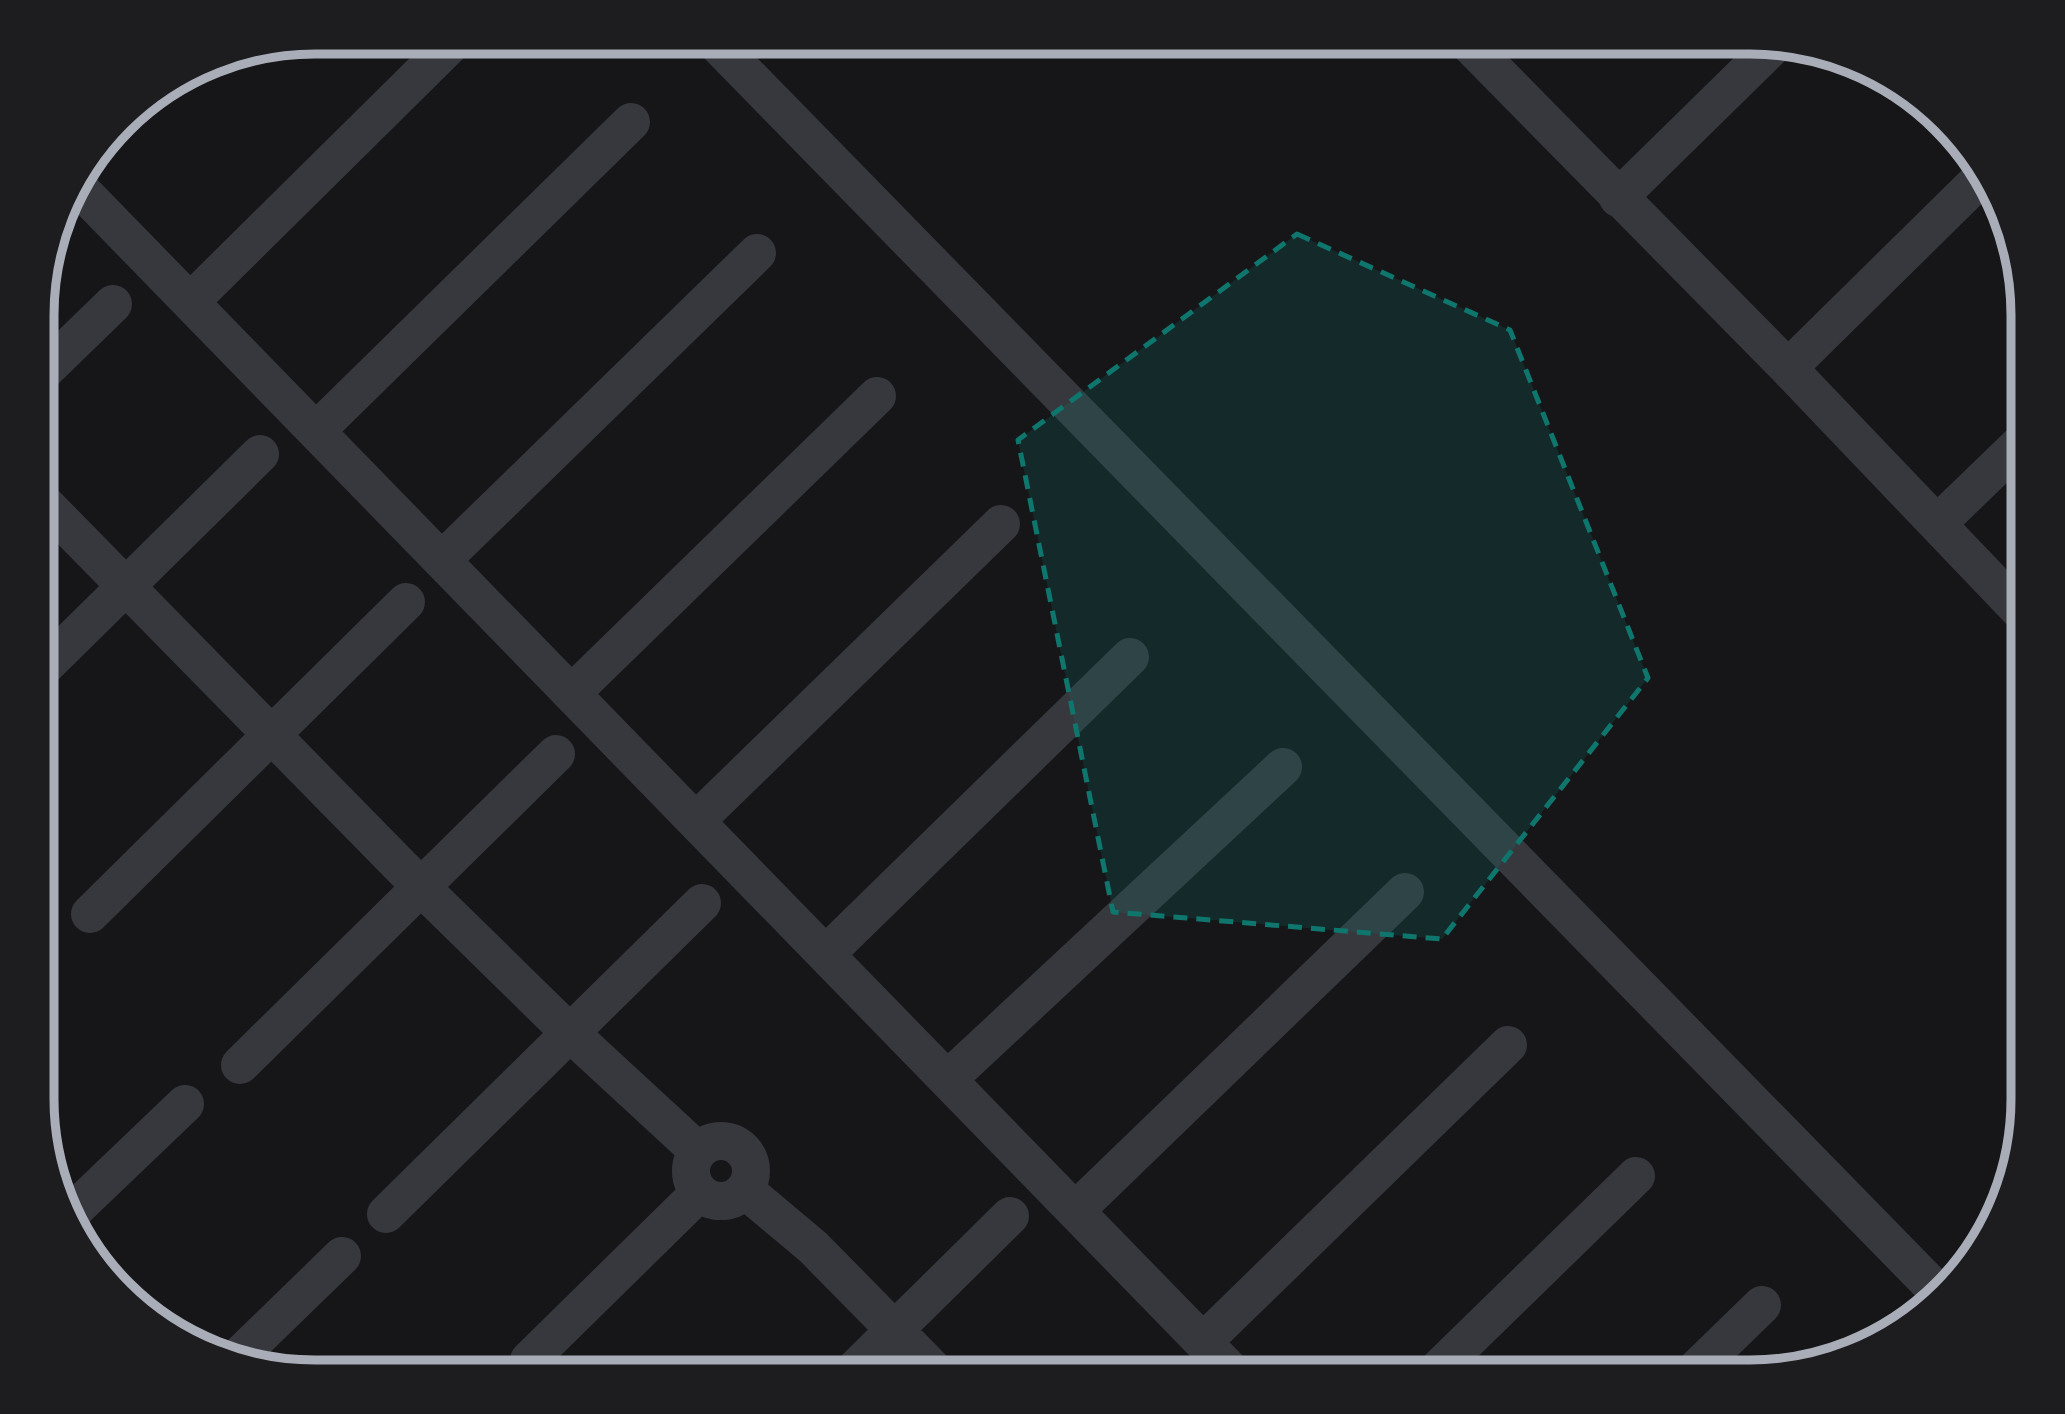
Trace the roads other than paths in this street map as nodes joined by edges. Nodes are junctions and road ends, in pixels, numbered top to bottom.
1 (441, 54) edge
2 (727, 54) edge
3 (1478, 54) edge
4 (1751, 54) edge
5 (631, 122) dead end
6 (1975, 184) edge
7 (84, 194) edge
8 (1618, 198) junction
9 (757, 253) dead end
10 (190, 302) junction
11 (113, 304) dead end
12 (54, 362) edge
13 (1788, 368) junction
14 (877, 396) dead end
15 (316, 431) junction
16 (2011, 453) edge
17 (260, 454) dead end
18 (54, 513) edge
19 (1000, 524) dead end
20 (1937, 524) junction
21 (442, 561) junction
22 (126, 586) junction
23 (2011, 601) edge
24 (406, 602) dead end
25 (54, 657) edge
26 (1130, 657) dead end
27 (572, 694) junction
28 (271, 734) junction
29 (556, 754) dead end
30 (1283, 766) dead end
31 (696, 821) junction
32 (421, 887) junction
33 (1405, 892) dead end
34 (702, 903) dead end
35 (90, 914) dead end
36 (826, 954) junction
37 (569, 1032) junction
38 (1508, 1045) dead end
39 (240, 1065) dead end
40 (948, 1079) junction
41 (185, 1104) dead end
42 (698, 1151) junction
43 (1636, 1176) dead end
44 (745, 1190) junction
45 (699, 1193) junction
46 (78, 1207) edge
47 (1076, 1211) junction
48 (386, 1214) dead end
49 (1010, 1216) dead end
50 (342, 1256) dead end
51 (1932, 1285) edge
52 (1762, 1305) dead end
53 (895, 1329) junction
54 (1203, 1342) junction
55 (245, 1350) edge
56 (529, 1360) dead end
57 (864, 1360) edge
58 (925, 1360) edge
59 (1220, 1360) edge
60 (1447, 1360) edge
61 (1705, 1360) edge

1 - 10 street
2 - 51 street
3 - 8 street
4 - 8 street
5 - 15 street
6 - 13 street
7 - 10 street
8 - 13 street
9 - 21 street
10 - 15 street
11 - 12 street
13 - 20 street
14 - 27 street
15 - 21 street
16 - 20 street
17 - 22 street
18 - 22 street
19 - 31 street
20 - 23 street
21 - 27 street
22 - 25 street
22 - 28 street
24 - 28 street
26 - 36 street
27 - 31 street
28 - 32 street
28 - 35 street
29 - 32 street
30 - 40 street
31 - 36 street
32 - 37 street
32 - 39 street
33 - 47 street
34 - 37 street
36 - 40 street
37 - 42 street
37 - 48 street
38 - 54 street
40 - 47 street
41 - 46 street
42 - 44 street
42 - 45 street
43 - 60 street
44 - 45 street
44 - 53 street
45 - 56 street
47 - 54 street
49 - 53 street
50 - 55 street
52 - 61 street
53 - 57 street
53 - 58 street
54 - 59 street

